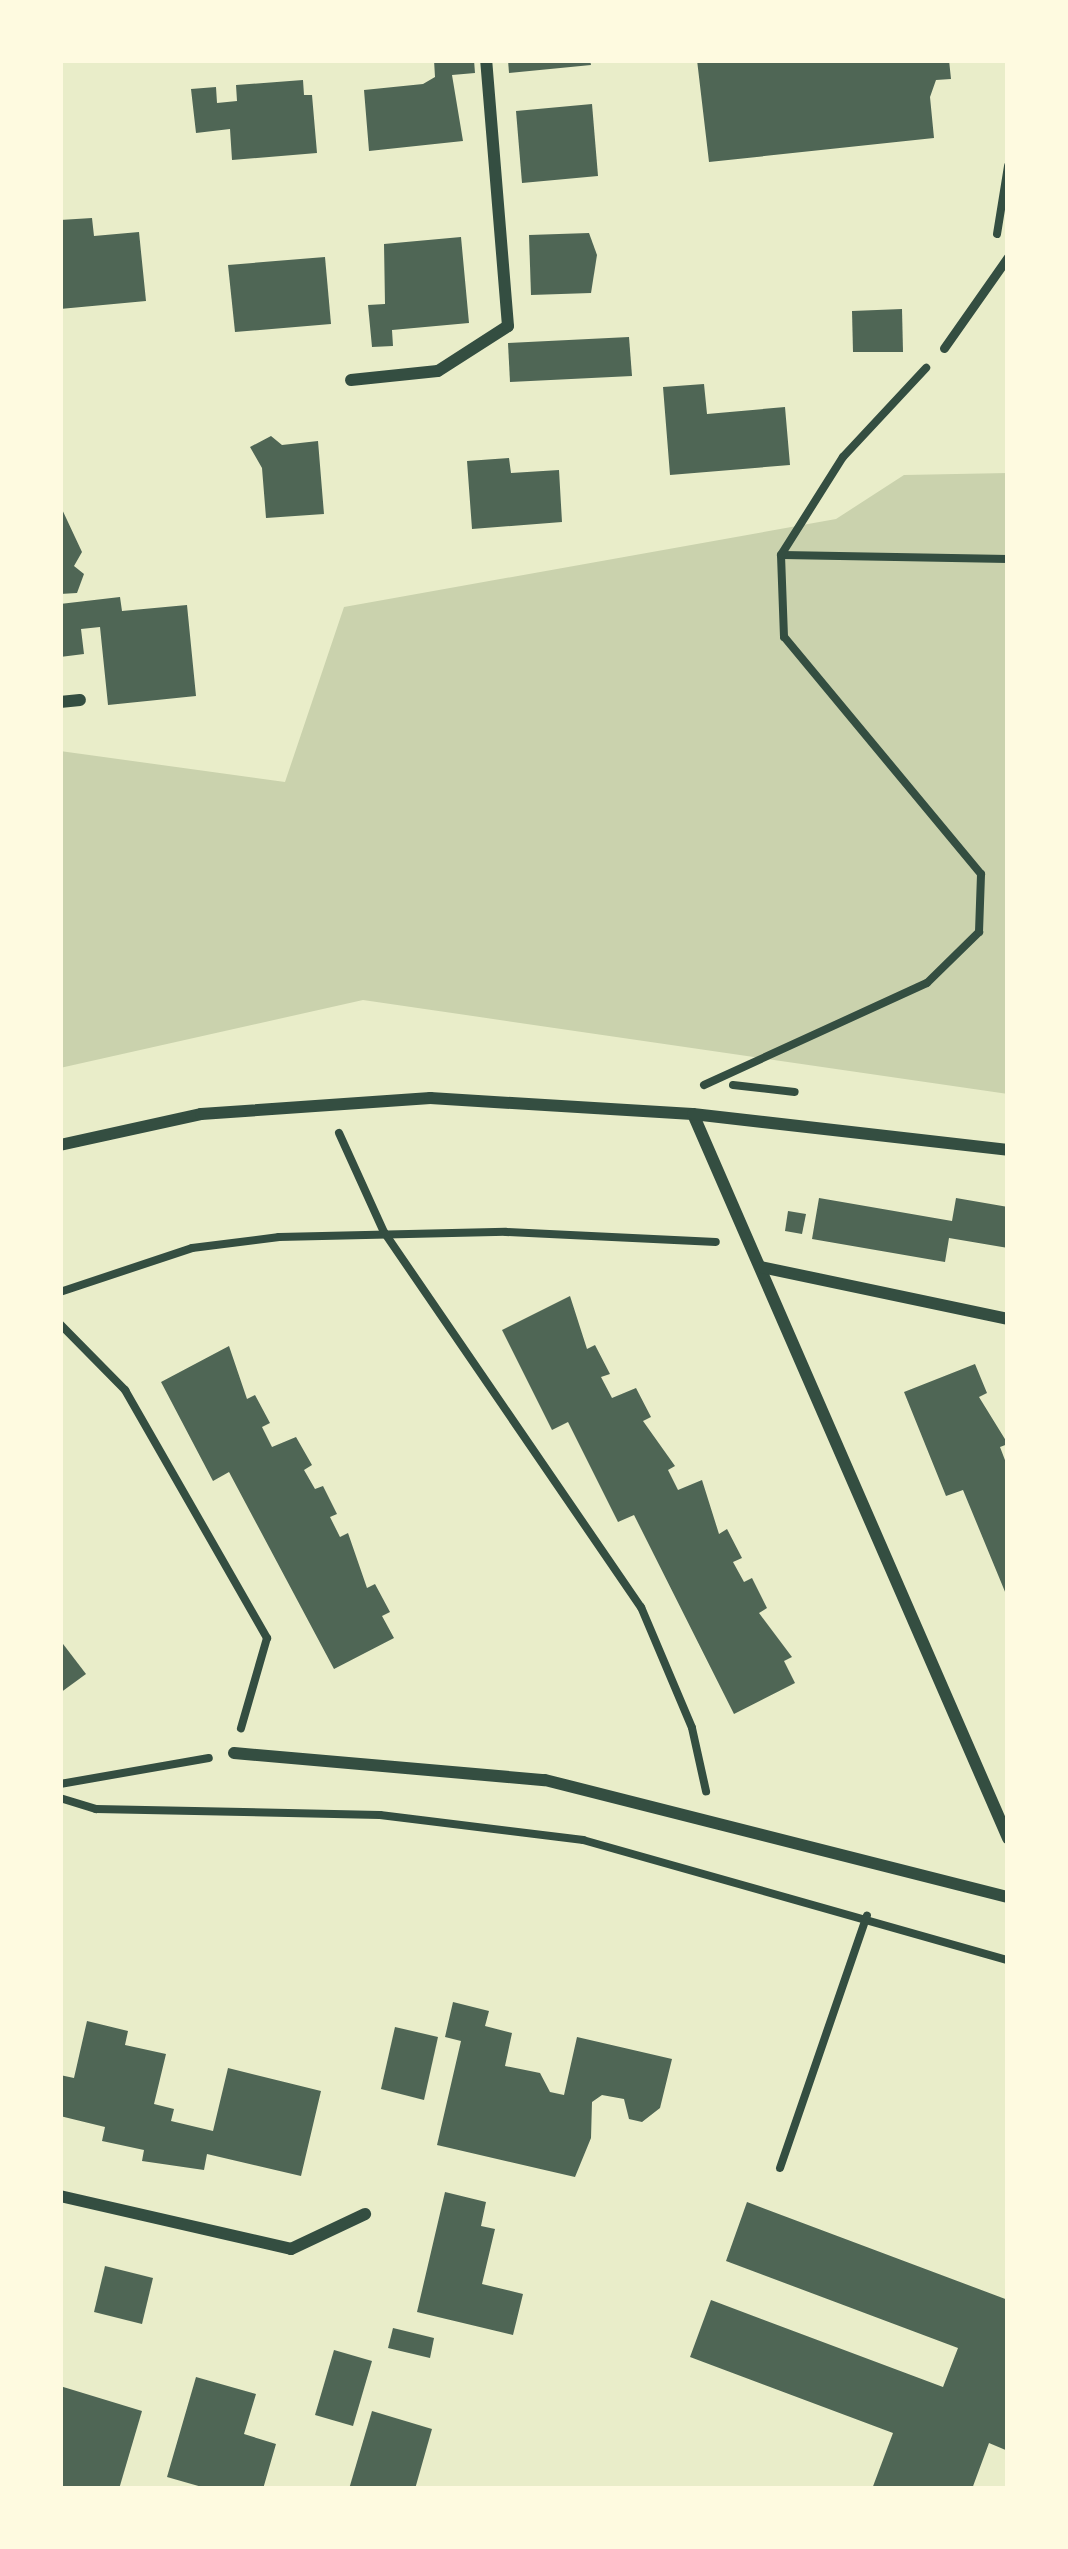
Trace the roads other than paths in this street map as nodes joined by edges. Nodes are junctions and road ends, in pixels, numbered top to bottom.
1 (486, 60) edge
2 (1008, 257) edge
3 (944, 348) road end
4 (351, 380) dead end
5 (80, 700) dead end
6 (60, 702) edge
7 (693, 1114) junction
8 (60, 1145) edge
9 (1008, 1150) edge
10 (761, 1267) junction
11 (1008, 1318) edge
12 (234, 1753) road end
13 (1008, 1838) edge
14 (1008, 1897) edge
15 (60, 2196) edge
16 (365, 2214) dead end

1 - 4 street
2 - 3 lane
5 - 6 street
7 - 8 street
7 - 9 street
7 - 10 street
10 - 11 street
10 - 13 street
12 - 14 street
15 - 16 street

